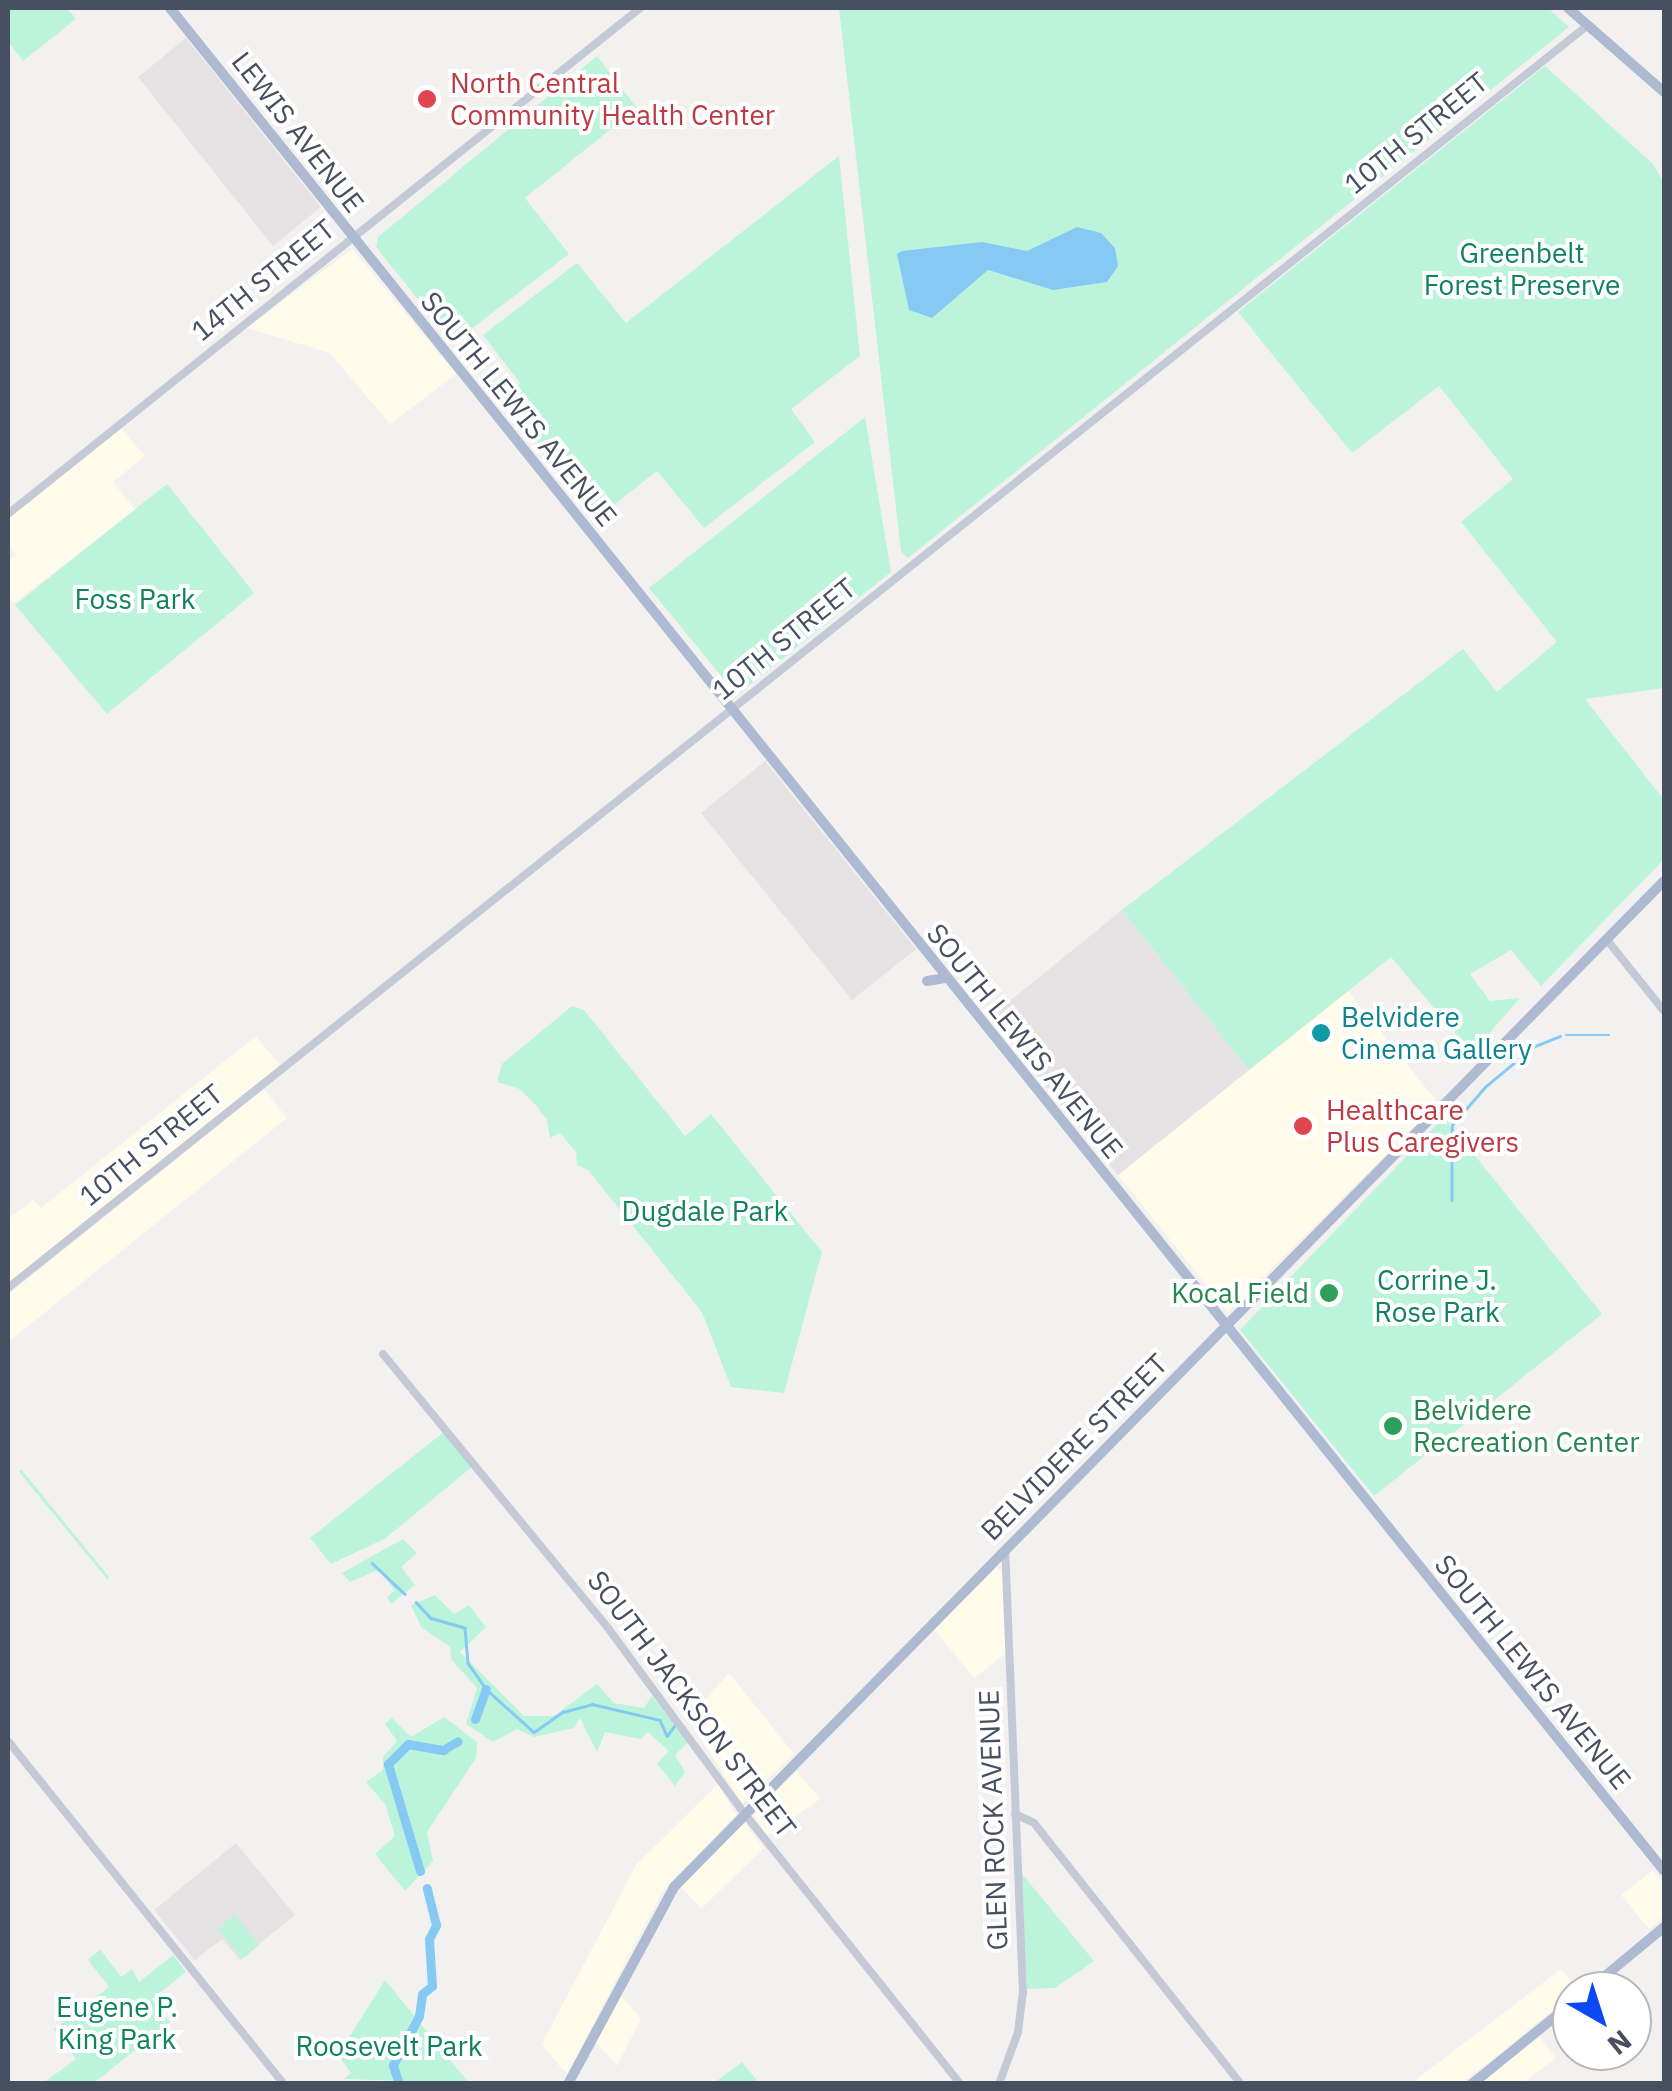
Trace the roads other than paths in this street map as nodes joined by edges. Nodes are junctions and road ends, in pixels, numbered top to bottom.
1 (170, 8) edge
2 (640, 8) edge
3 (1568, 8) edge
4 (1588, 25) junction
5 (1664, 92) edge
6 (353, 237) junction
7 (8, 514) edge
8 (731, 710) junction
9 (1664, 881) edge
10 (1607, 940) junction
11 (946, 978) junction
12 (927, 981) dead end
13 (1664, 1011) edge
14 (8, 1288) edge
15 (1225, 1326) junction
16 (383, 1354) dead end
17 (1004, 1550) junction
18 (8, 1741) edge
19 (744, 1814) junction
20 (1015, 1814) junction
21 (1664, 1871) edge
22 (1664, 1928) edge
23 (1611, 1971) edge
24 (1552, 2019) edge
25 (284, 2084) edge
26 (568, 2084) edge
27 (960, 2084) edge
28 (999, 2084) edge
29 (1241, 2084) edge
30 (1472, 2084) edge

1 - 6 main road, LEWIS AVENUE
2 - 6 street, 14TH STREET
3 - 4 main road
4 - 5 main road
4 - 8 street, 10TH STREET
6 - 7 street, 14TH STREET
6 - 8 main road, SOUTH LEWIS AVENUE
8 - 11 main road, SOUTH LEWIS AVENUE
8 - 14 street, 10TH STREET
9 - 10 main road, BELVIDERE STREET
10 - 13 street
10 - 15 main road, BELVIDERE STREET
11 - 12 main road
11 - 15 main road, SOUTH LEWIS AVENUE
15 - 17 main road, BELVIDERE STREET
15 - 21 main road, SOUTH LEWIS AVENUE
16 - 19 street, SOUTH JACKSON STREET
17 - 19 main road, BELVIDERE STREET
17 - 20 street, GLEN ROCK AVENUE
18 - 25 street
19 - 26 main road, BELVIDERE STREET
19 - 27 street, SOUTH JACKSON STREET
20 - 28 street, GLEN ROCK AVENUE
20 - 29 street
22 - 23 main road
24 - 30 main road

